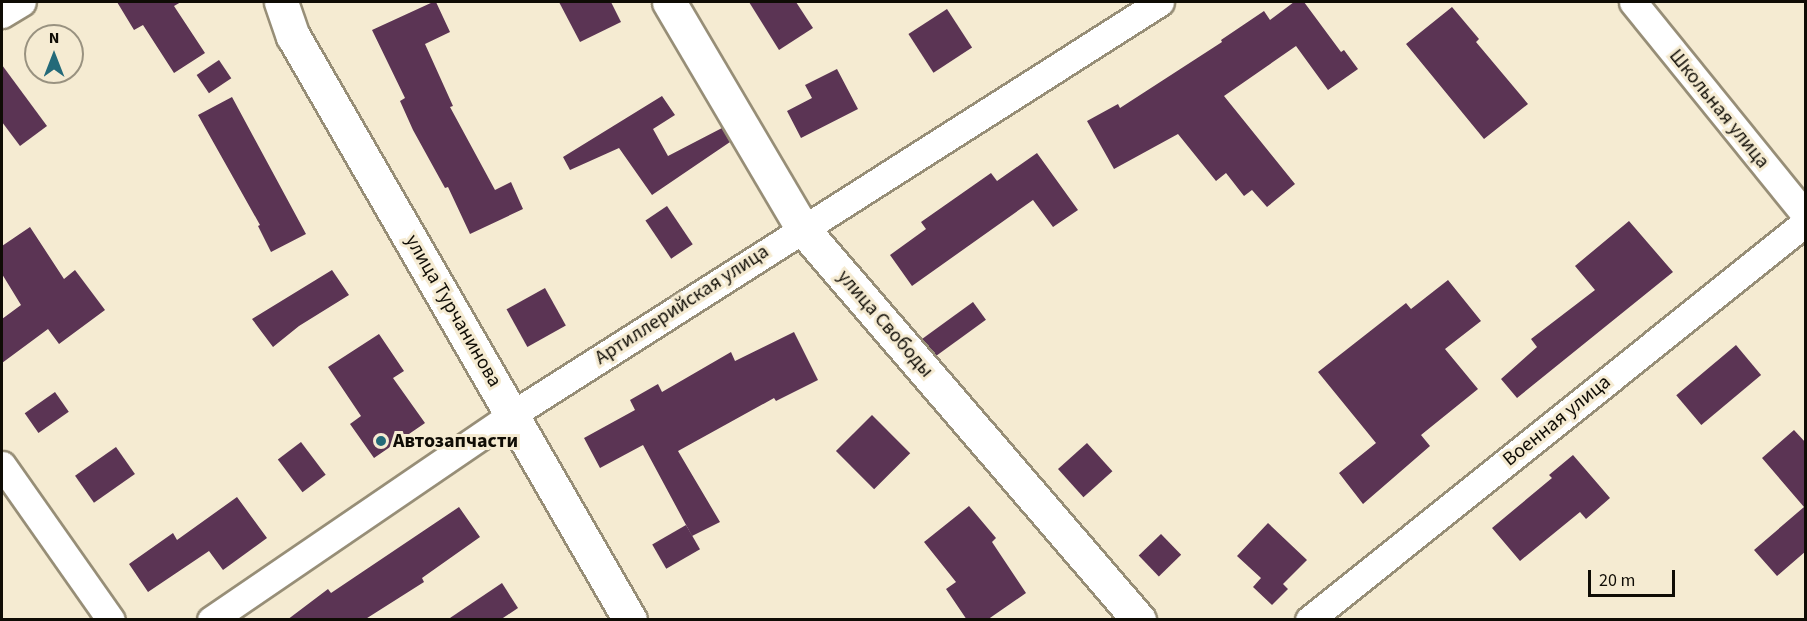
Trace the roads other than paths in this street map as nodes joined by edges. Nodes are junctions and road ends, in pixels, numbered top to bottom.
1 (22, 2) edge
2 (281, 2) edge
3 (669, 2) edge
4 (1160, 2) edge
5 (1633, 2) edge
6 (2, 14) edge
7 (1806, 216) edge
8 (1806, 222) edge
9 (802, 228) junction
10 (513, 414) junction
11 (2, 465) edge
12 (111, 620) edge
13 (211, 620) edge
14 (630, 620) edge
15 (1139, 620) edge
16 (1309, 620) edge

1 - 6 street
2 - 10 street, улица Турчанинова
3 - 9 street, улица Свободы
4 - 9 street, Артиллерийская улица
5 - 7 street, Школьная улица
8 - 16 street, Военная улица
9 - 10 street, Артиллерийская улица
9 - 15 street, улица Свободы
10 - 13 street, Артиллерийская улица
10 - 14 street, улица Турчанинова
11 - 12 street

